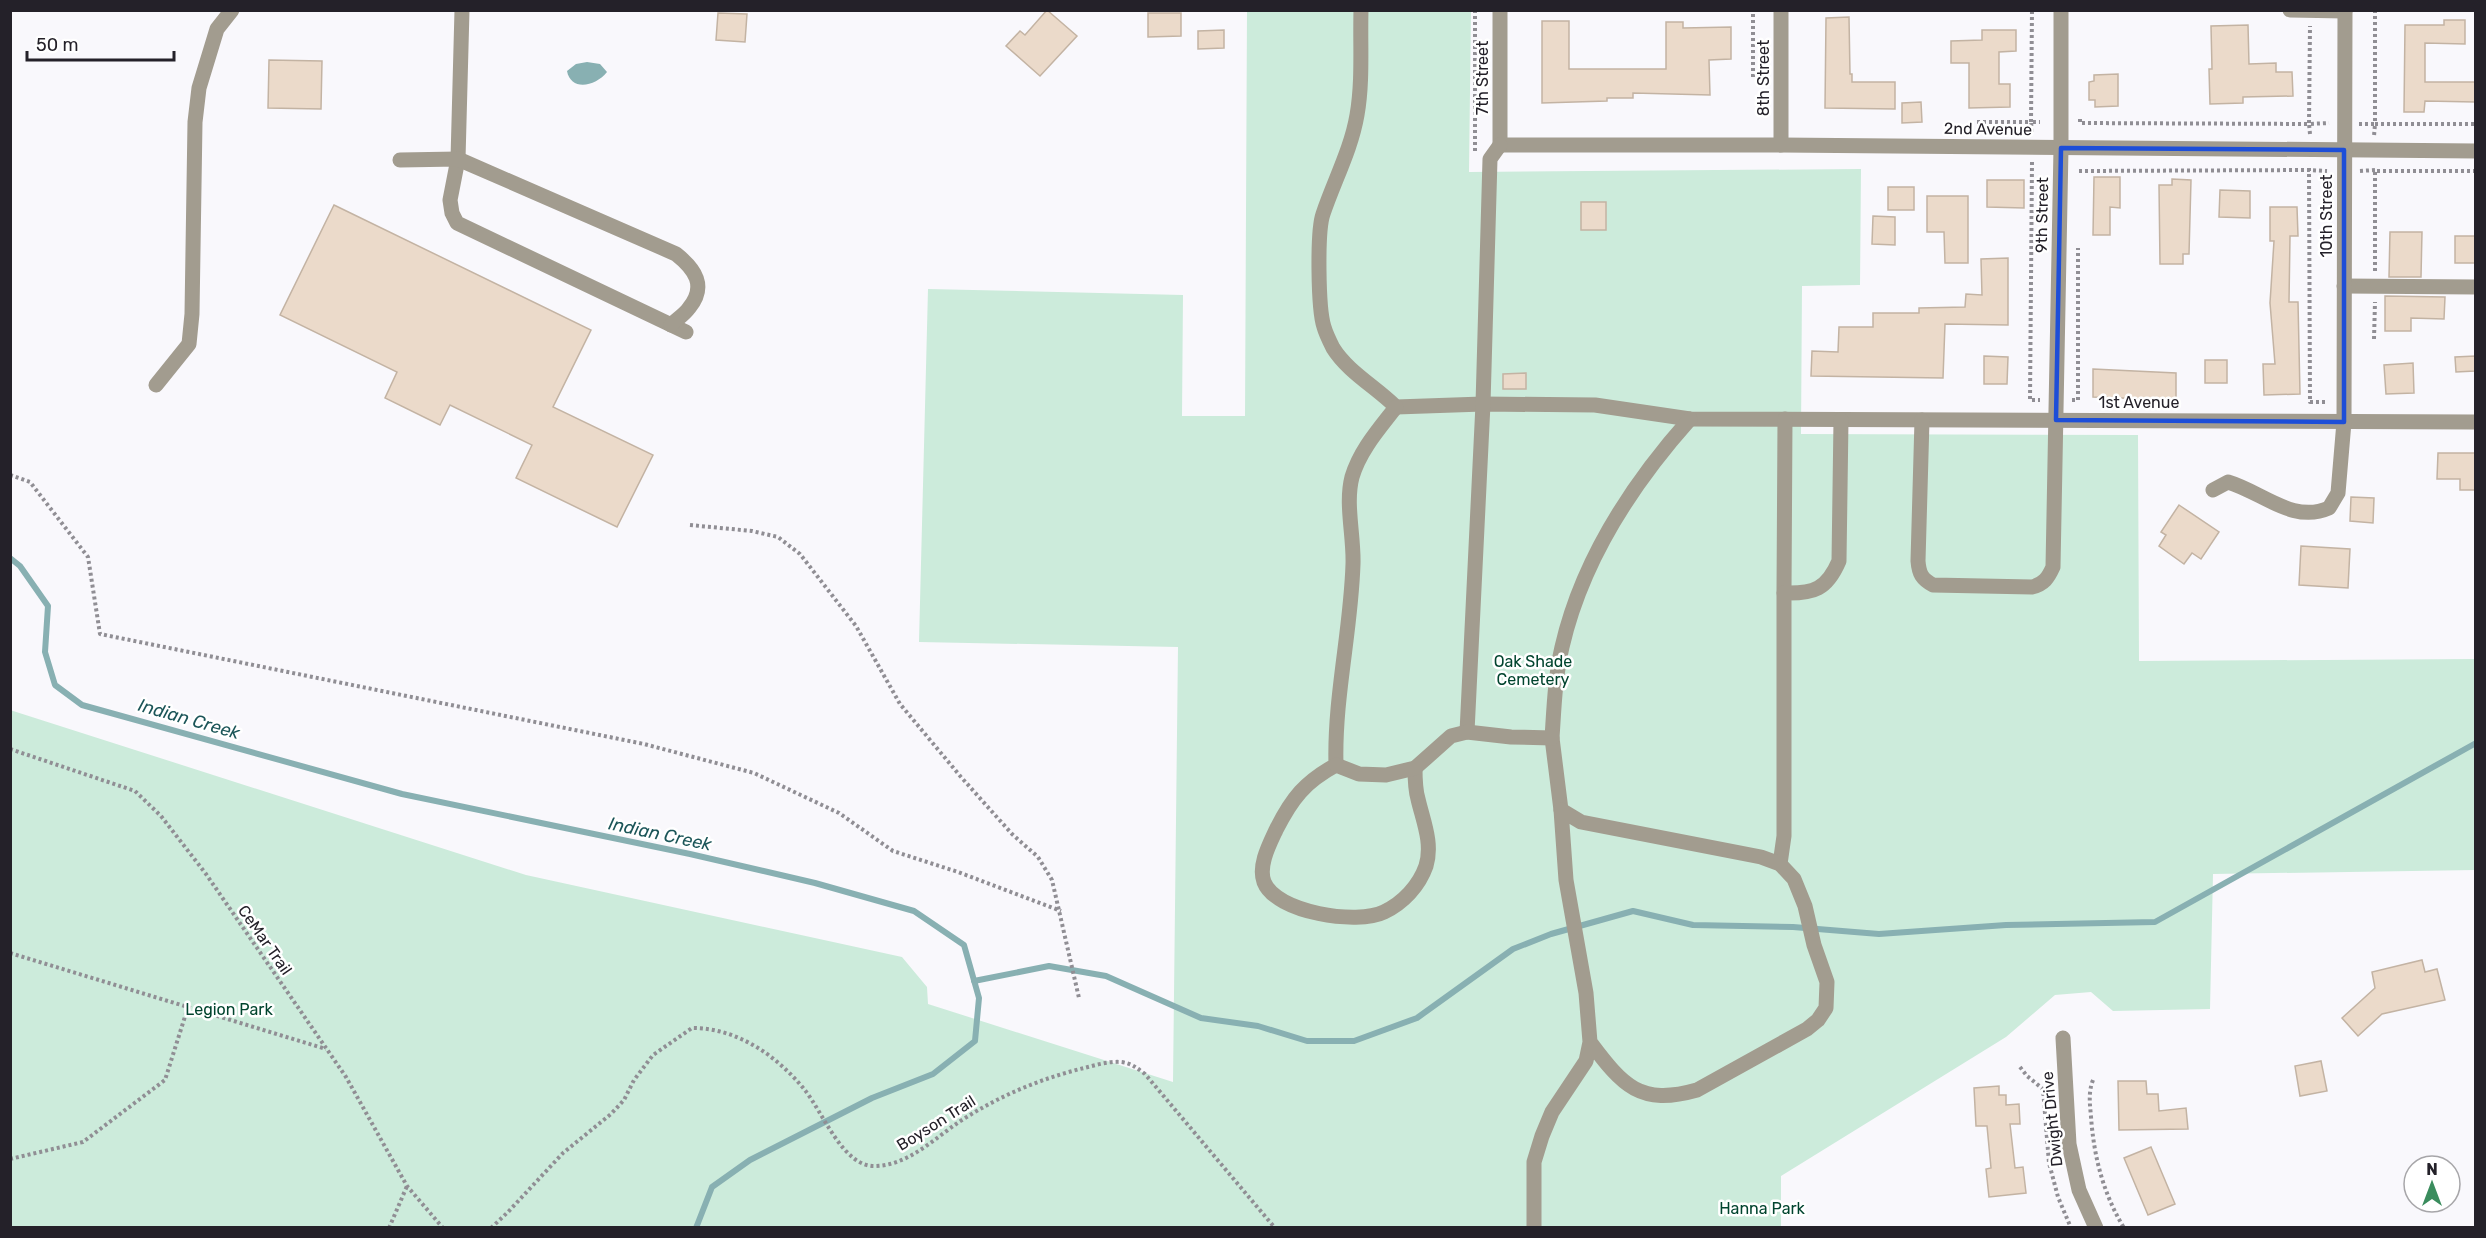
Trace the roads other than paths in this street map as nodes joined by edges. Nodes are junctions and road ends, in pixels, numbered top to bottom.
1 (232, 10) edge
2 (462, 10) edge
3 (1361, 10) edge
4 (1500, 10) edge
5 (1781, 10) edge
6 (2061, 10) edge
7 (2290, 10) edge
8 (2310, 11) edge
9 (2345, 11) edge
10 (1500, 145) junction
11 (1781, 145) junction
12 (2061, 148) junction
13 (2344, 150) junction
14 (2475, 151) edge
15 (458, 159) junction
16 (400, 160) dead end
17 (2344, 286) junction
18 (2475, 287) edge
19 (156, 385) dead end
20 (1483, 404) junction
21 (1396, 407) junction
22 (1690, 419) junction
23 (1785, 419) junction
24 (1841, 420) junction
25 (1922, 420) junction
26 (2056, 420) junction
27 (2344, 422) junction
28 (2475, 422) edge
29 (2213, 490) dead end
30 (1784, 593) junction
31 (1467, 732) junction
32 (1552, 738) junction
33 (1336, 765) junction
34 (1415, 768) junction
35 (1561, 810) junction
36 (1780, 864) junction
37 (2063, 1038) dead end
38 (1590, 1042) junction
39 (1534, 1227) edge
40 (2097, 1227) edge

1 - 19 street
2 - 15 street
3 - 21 street
4 - 10 street, 7th Street
5 - 11 street, 8th Street
6 - 12 street, 9th Street
7 - 8 street
8 - 9 street
9 - 13 street, 10th Street
10 - 11 street, 2nd Avenue
10 - 20 street
11 - 12 street, 2nd Avenue
12 - 13 street, 2nd Avenue
12 - 26 street, 9th Street
13 - 14 street, 2nd Avenue
13 - 17 street, 10th Street
15 - 15 street
15 - 16 street
17 - 18 street
17 - 27 street, 10th Street
20 - 21 street, 1st Avenue
20 - 22 street, 1st Avenue
20 - 31 street
21 - 33 street
22 - 23 street, 1st Avenue
22 - 32 street
23 - 24 street, 1st Avenue
23 - 30 street
24 - 25 street, 1st Avenue
24 - 30 street
25 - 26 street, 1st Avenue
25 - 26 street, 9th Street
26 - 27 street, 1st Avenue
27 - 28 street, 1st Avenue
27 - 29 street, 10th Street
30 - 36 street
31 - 32 street
31 - 34 street
32 - 35 street
33 - 34 street
33 - 34 street
35 - 36 street
35 - 38 street
36 - 38 street
37 - 40 street, Dwight Drive
38 - 39 street

